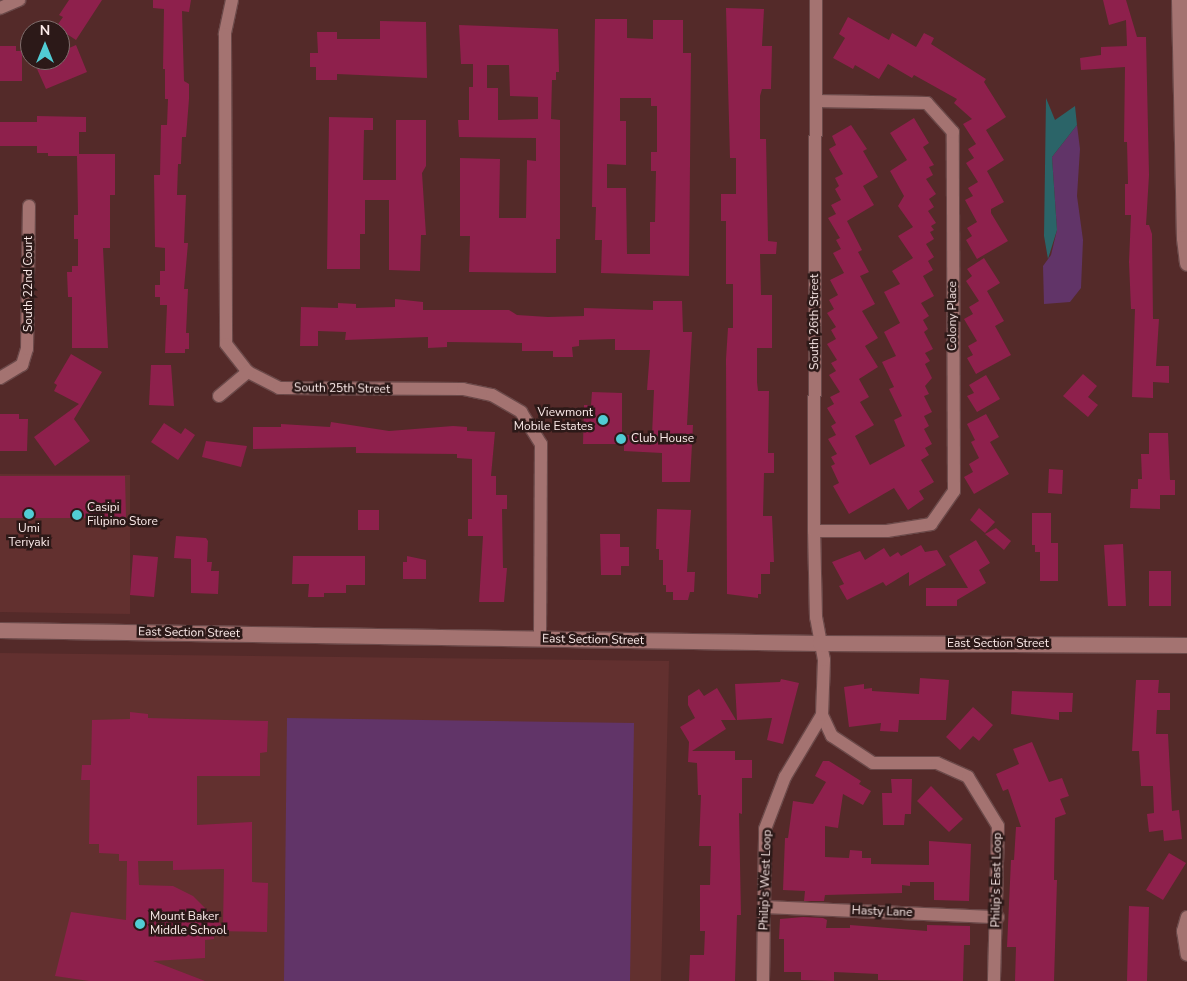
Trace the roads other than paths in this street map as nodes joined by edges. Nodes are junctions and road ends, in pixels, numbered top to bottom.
1 (19, 0) edge
2 (232, 0) edge
3 (816, 0) edge
4 (1179, 0) edge
5 (0, 8) edge
6 (816, 101) junction
7 (29, 206) dead end
8 (1187, 263) edge
9 (248, 372) junction
10 (0, 378) edge
11 (220, 396) dead end
12 (814, 531) junction
13 (0, 630) edge
14 (540, 640) junction
15 (820, 643) junction
16 (1187, 645) edge
17 (822, 716) junction
18 (765, 907) junction
19 (998, 917) junction
20 (1187, 917) edge
21 (1187, 955) edge
22 (762, 981) edge
23 (994, 981) edge

1 - 5 street
2 - 9 street, South 25th Street
3 - 6 street, South 26th Street
4 - 8 street
6 - 12 street, South 26th Street
6 - 12 street, Colony Place
7 - 10 street, South 22nd Court
9 - 11 street
9 - 14 street, South 25th Street
12 - 15 street, South 26th Street
13 - 14 street, East Section Street
14 - 15 street, East Section Street
15 - 16 street, East Section Street
15 - 17 street, Philip's West Loop
17 - 18 street, Philip's West Loop
17 - 19 street, Philip's East Loop
18 - 19 street, Hasty Lane
18 - 22 street, Philip's West Loop
19 - 23 street, Philip's East Loop
20 - 21 street

